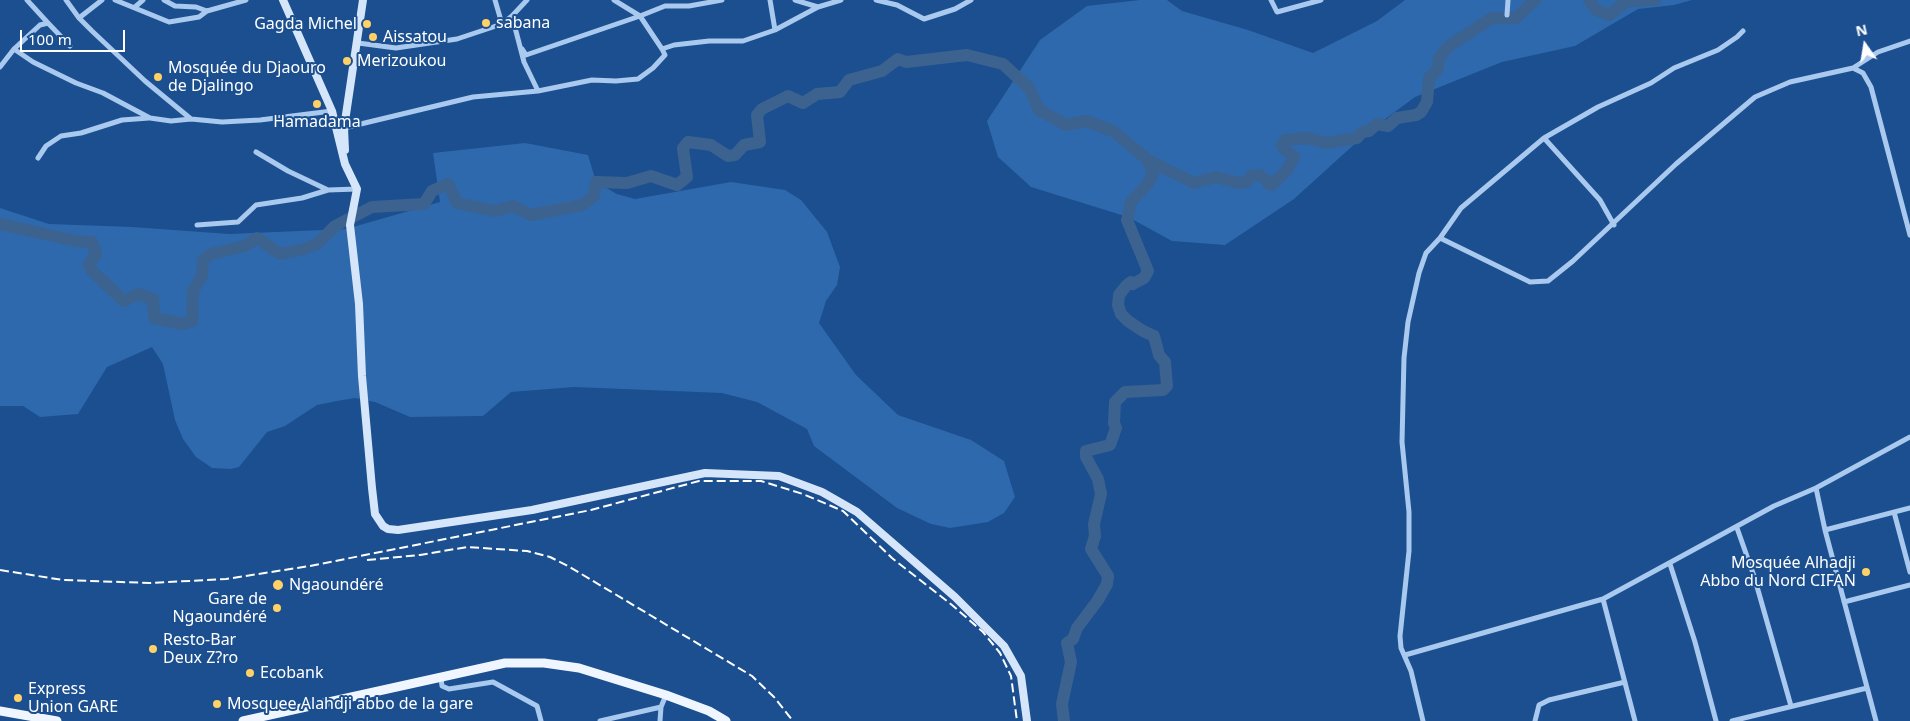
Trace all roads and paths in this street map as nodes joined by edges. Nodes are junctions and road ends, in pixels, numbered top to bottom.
1 (27, 0) edge
2 (66, 0) edge
3 (102, 0) edge
4 (115, 0) edge
5 (143, 0) edge
6 (164, 0) edge
7 (184, 0) edge
8 (246, 0) edge
9 (282, 0) edge
10 (363, 0) edge
11 (495, 0) edge
12 (527, 0) edge
13 (614, 0) edge
14 (722, 0) edge
15 (770, 0) edge
16 (795, 0) edge
17 (841, 0) edge
18 (876, 0) edge
19 (971, 0) edge
20 (1271, 0) edge
21 (1322, 0) edge
22 (1508, 0) edge
23 (896, 2) edge
24 (188, 6) junction
25 (135, 7) junction
26 (818, 7) junction
27 (207, 12) junction
28 (1507, 15) dead end
29 (512, 16) junction
30 (640, 16) junction
31 (78, 18) junction
32 (48, 23) junction
33 (502, 24) junction
34 (774, 30) junction
35 (1743, 30) dead end
36 (1910, 41) edge
37 (358, 43) junction
38 (70, 46) dead end
39 (14, 49) junction
40 (522, 49) junction
41 (662, 49) junction
42 (0, 67) edge
43 (1853, 68) junction
44 (538, 92) junction
45 (332, 111) junction
46 (150, 118) junction
47 (191, 119) junction
48 (344, 128) junction
49 (1544, 138) junction
50 (256, 152) dead end
51 (38, 158) dead end
52 (345, 164) junction
53 (357, 189) junction
54 (328, 190) junction
55 (198, 225) dead end
56 (1614, 225) junction
57 (1910, 235) edge
58 (1440, 238) junction
59 (1910, 437) edge
60 (1816, 488) junction
61 (1910, 508) edge
62 (1894, 512) junction
63 (1737, 528) junction
64 (1825, 530) junction
65 (1670, 564) junction
66 (1910, 572) edge
67 (1910, 585) edge
68 (1603, 599) junction
69 (1844, 602) junction
70 (1405, 655) junction
71 (441, 678) junction
72 (1625, 682) junction
73 (1867, 688) junction
74 (666, 695) junction
75 (1791, 706) junction
76 (661, 707) junction
77 (0, 711) edge
78 (28, 719) edge
79 (57, 721) edge
80 (243, 721) edge
81 (541, 721) edge
82 (600, 721) edge
83 (660, 721) edge
84 (726, 721) edge
85 (1027, 721) edge
86 (1423, 721) edge
87 (1535, 721) edge
88 (1635, 721) edge
89 (1716, 721) edge
90 (1732, 721) edge
91 (1876, 721) edge

1 - 32 street
2 - 31 street
3 - 31 street
4 - 25 street
5 - 25 street
6 - 24 street
7 - 24 street
8 - 27 street
9 - 45 street
10 - 37 street
11 - 33 street
12 - 29 street
13 - 30 street
14 - 30 street
15 - 34 street
16 - 26 street
17 - 26 street
18 - 23 street
19 - 23 street
20 - 21 street
22 - 28 street
24 - 27 street
25 - 27 street
26 - 34 street
29 - 33 street
29 - 40 street
30 - 40 street
30 - 41 street
31 - 47 street
32 - 38 street
32 - 39 street
33 - 37 street
34 - 41 street
35 - 49 street
36 - 43 street
37 - 48 street
39 - 42 street
39 - 46 street
40 - 44 street
41 - 44 street
43 - 56 street
43 - 57 street
44 - 48 street
45 - 47 street
45 - 52 street
46 - 47 street
46 - 51 street
48 - 52 street
49 - 56 street
49 - 58 street
50 - 54 street
52 - 53 street
53 - 54 street
53 - 85 street
54 - 55 street
56 - 58 street
58 - 70 street
59 - 60 street
60 - 63 street
60 - 64 street
61 - 62 street
62 - 64 street
62 - 66 street
63 - 65 street
63 - 75 street
64 - 69 street
65 - 68 street
65 - 89 street
67 - 69 street
68 - 70 street
68 - 72 street
69 - 73 street
70 - 86 street
71 - 74 main road
71 - 80 main road
71 - 81 street
72 - 87 street
72 - 88 street
73 - 75 street
73 - 91 street
74 - 76 street
74 - 84 main road
75 - 90 street
76 - 82 street
76 - 83 street
77 - 78 main road
78 - 79 main road

